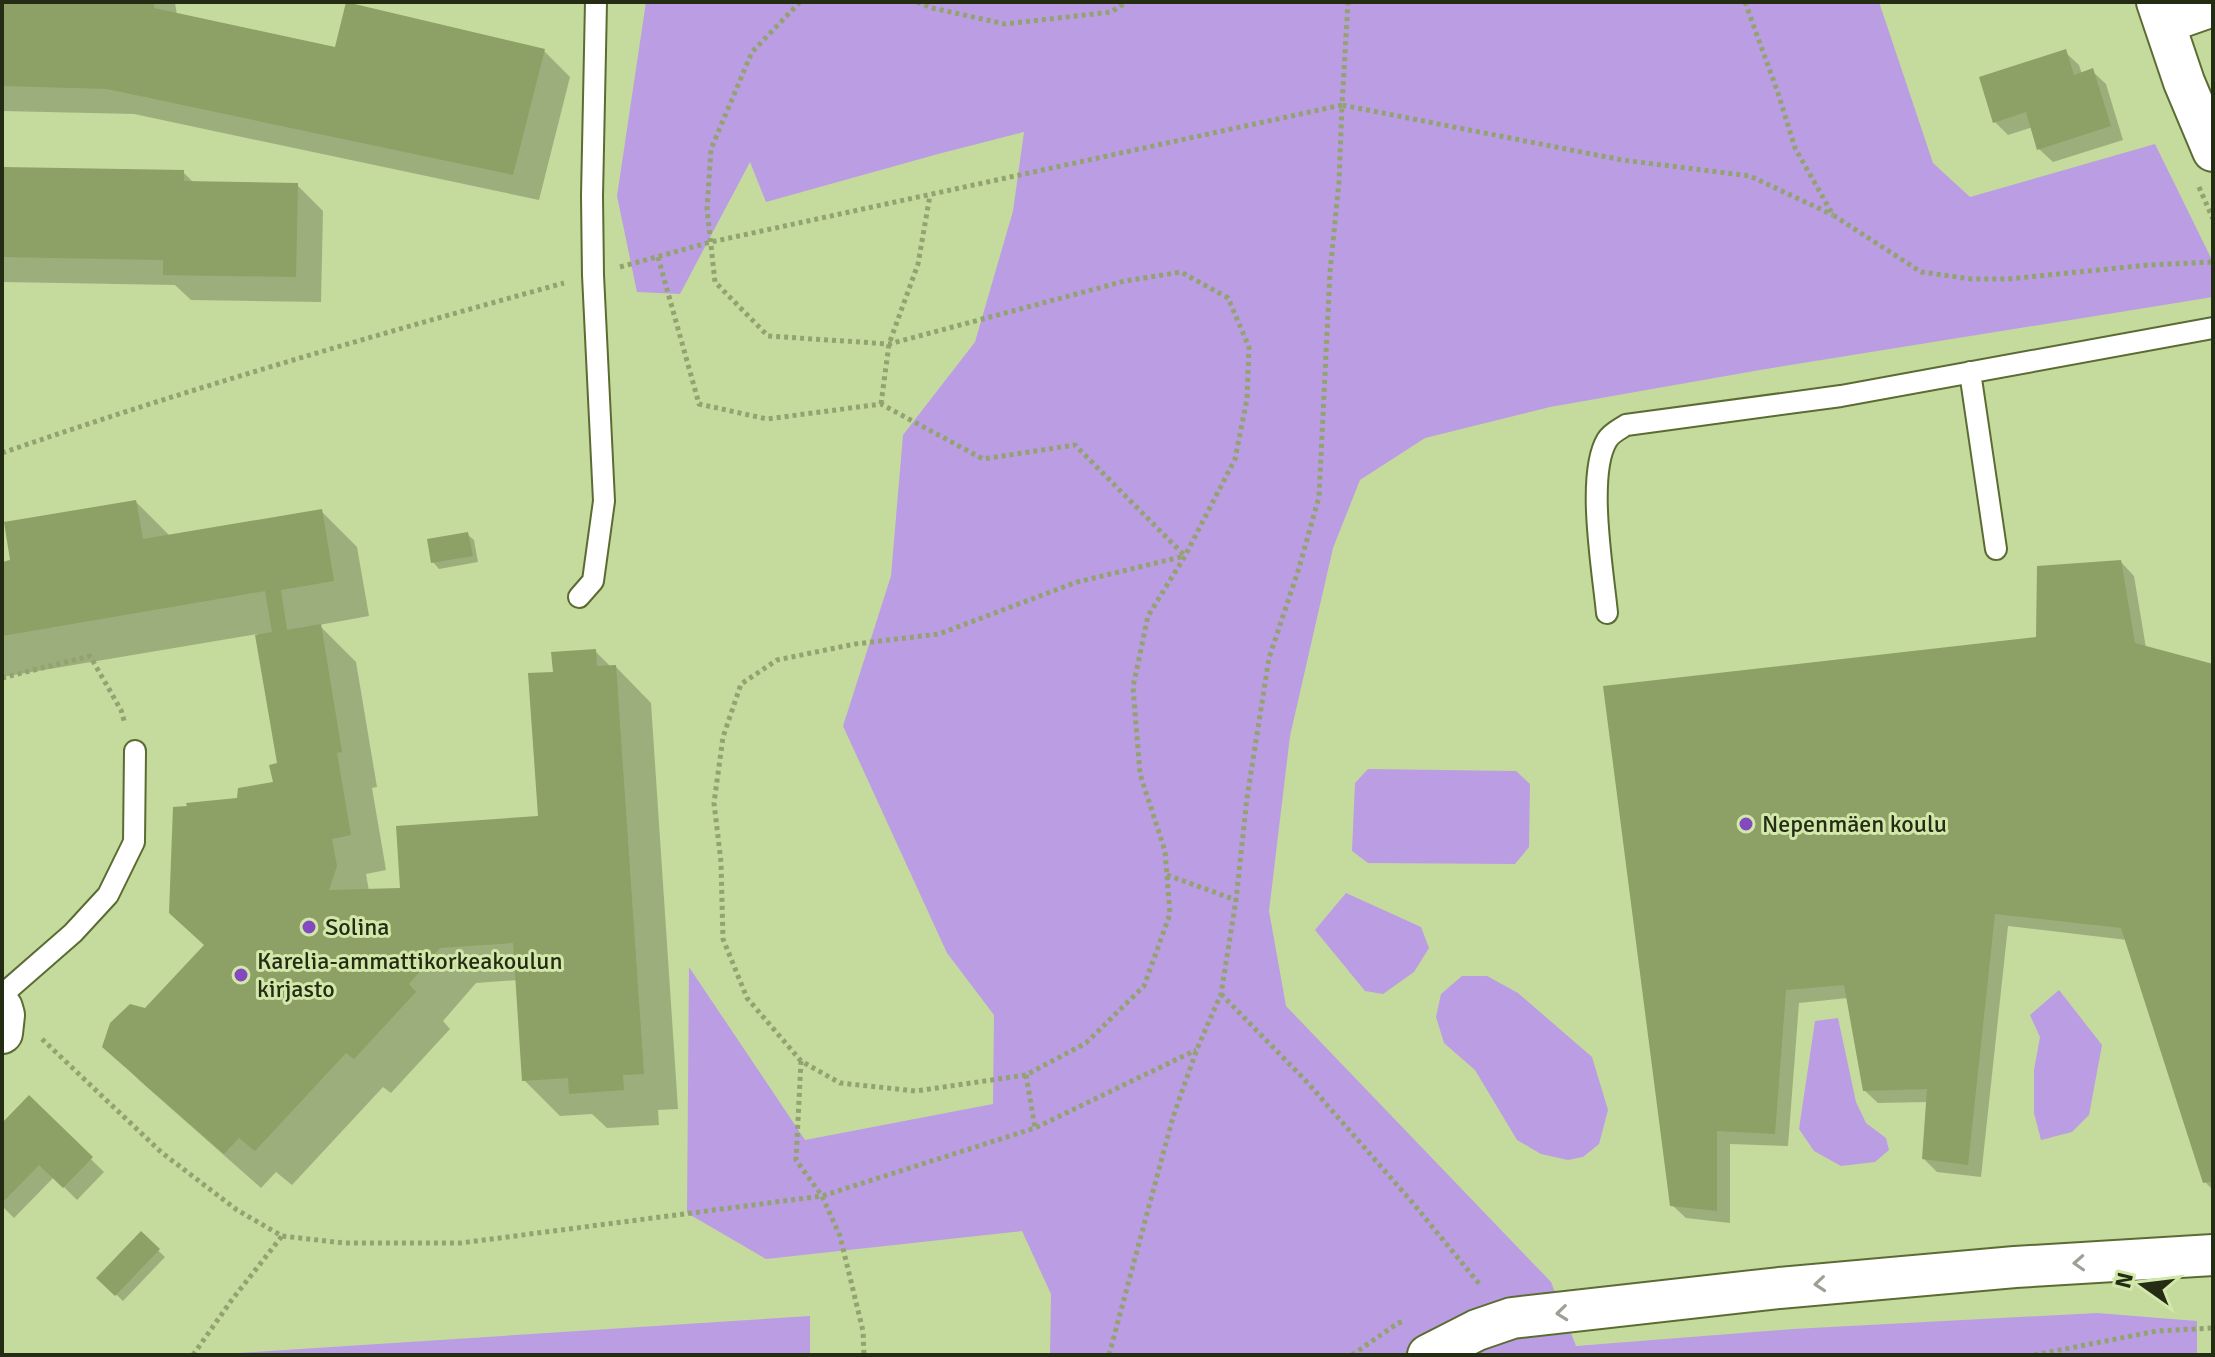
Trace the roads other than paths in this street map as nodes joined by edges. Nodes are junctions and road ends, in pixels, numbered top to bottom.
1 (596, 2) edge
2 (2213, 6) edge
3 (2160, 12) edge
4 (2213, 151) edge
5 (2213, 328) edge
6 (1970, 372) junction
7 (1996, 549) dead end
8 (579, 597) dead end
9 (1607, 613) dead end
10 (135, 751) road end
11 (2, 995) edge
12 (2213, 1255) edge
13 (1428, 1355) edge

1 - 8 lane
2 - 3 street
3 - 4 street
5 - 6 lane
6 - 7 lane
6 - 9 lane
10 - 11 lane
12 -> 13 street

